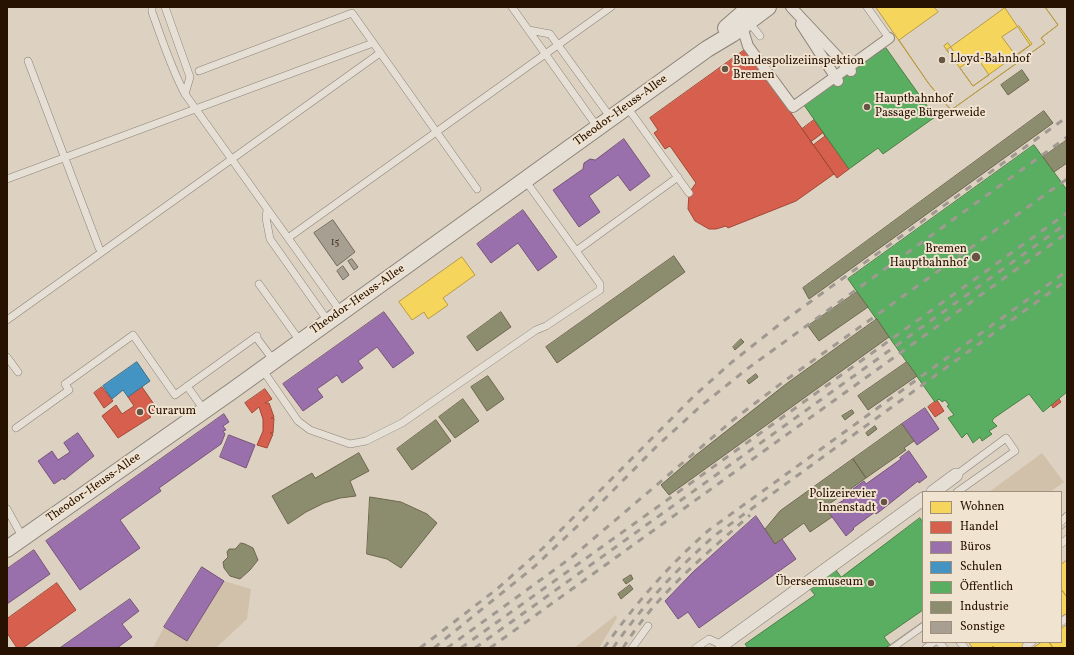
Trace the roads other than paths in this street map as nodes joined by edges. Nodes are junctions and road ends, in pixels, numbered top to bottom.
1 (152, 7) edge
2 (165, 7) edge
3 (512, 7) edge
4 (611, 7) edge
5 (768, 7) edge
6 (791, 7) edge
7 (866, 7) edge
8 (746, 17) edge
9 (529, 30) junction
10 (760, 36) dead end
11 (889, 38) joint
12 (373, 43) junction
13 (558, 45) junction
14 (380, 53) junction
15 (546, 54) junction
16 (28, 61) dead end
17 (850, 69) junction
18 (199, 71) dead end
19 (836, 79) junction
20 (185, 94) junction
21 (627, 107) junction
22 (196, 109) junction
23 (611, 118) junction
24 (598, 128) junction
25 (436, 132) junction
26 (64, 158) junction
27 (232, 159) junction
28 (678, 177) junction
29 (7, 179) edge
30 (525, 180) junction
31 (478, 189) dead end
32 (689, 193) dead end
33 (267, 210) junction
34 (288, 238) junction
35 (99, 248) dead end
36 (576, 251) junction
37 (259, 284) dead end
38 (334, 317) junction
39 (7, 320) edge
40 (300, 341) junction
41 (7, 358) edge
42 (268, 365) junction
43 (18, 372) dead end
44 (187, 386) junction
45 (204, 410) junction
46 (16, 428) dead end
47 (956, 475) joint
48 (933, 491) edge
49 (958, 491) edge
50 (921, 502) edge
51 (7, 509) edge
52 (23, 538) junction
53 (7, 548) edge
54 (648, 626) dead end
55 (922, 627) edge
56 (723, 646) edge
57 (632, 648) edge
58 (696, 648) edge
59 (892, 648) edge

1 - 20 lane
2 - 20 lane
3 - 9 lane
4 - 13 lane
5 - 8 street, Theodor-Heuss-Allee
6 - 17 street
6 - 19 street
7 - 11 lane
8 - 10 lane
8 - 19 street
8 - 21 street, Theodor-Heuss-Allee
9 - 13 lane
9 - 15 lane
11 - 17 street
12 - 14 lane
12 - 18 lane
12 - 22 lane
13 - 15 lane
13 - 23 lane
14 - 25 lane
14 - 27 lane
15 - 24 lane
15 - 25 lane
16 - 26 lane
17 - 19 street
20 - 22 lane
21 - 23 street, Theodor-Heuss-Allee
21 - 28 lane
22 - 26 lane
22 - 27 lane
23 - 24 street, Theodor-Heuss-Allee
24 - 30 street, Theodor-Heuss-Allee
25 - 31 lane
25 - 34 lane
26 - 29 lane
26 - 35 lane
27 - 33 lane
27 - 39 lane
28 - 32 lane
28 - 36 lane
30 - 36 lane
30 - 38 street, Theodor-Heuss-Allee
33 - 34 lane
33 - 38 lane
34 - 38 lane
36 - 42 lane
37 - 40 lane
38 - 40 street, Theodor-Heuss-Allee
40 - 42 street, Theodor-Heuss-Allee
41 - 43 lane
42 - 44 lane
42 - 45 street, Theodor-Heuss-Allee
44 - 45 lane
44 - 46 lane
45 - 52 street, Theodor-Heuss-Allee
47 - 48 street
47 - 49 lane
50 - 56 street
51 - 52 lane
52 - 53 street, Theodor-Heuss-Allee
54 - 57 lane
55 - 59 lane
56 - 58 lane

